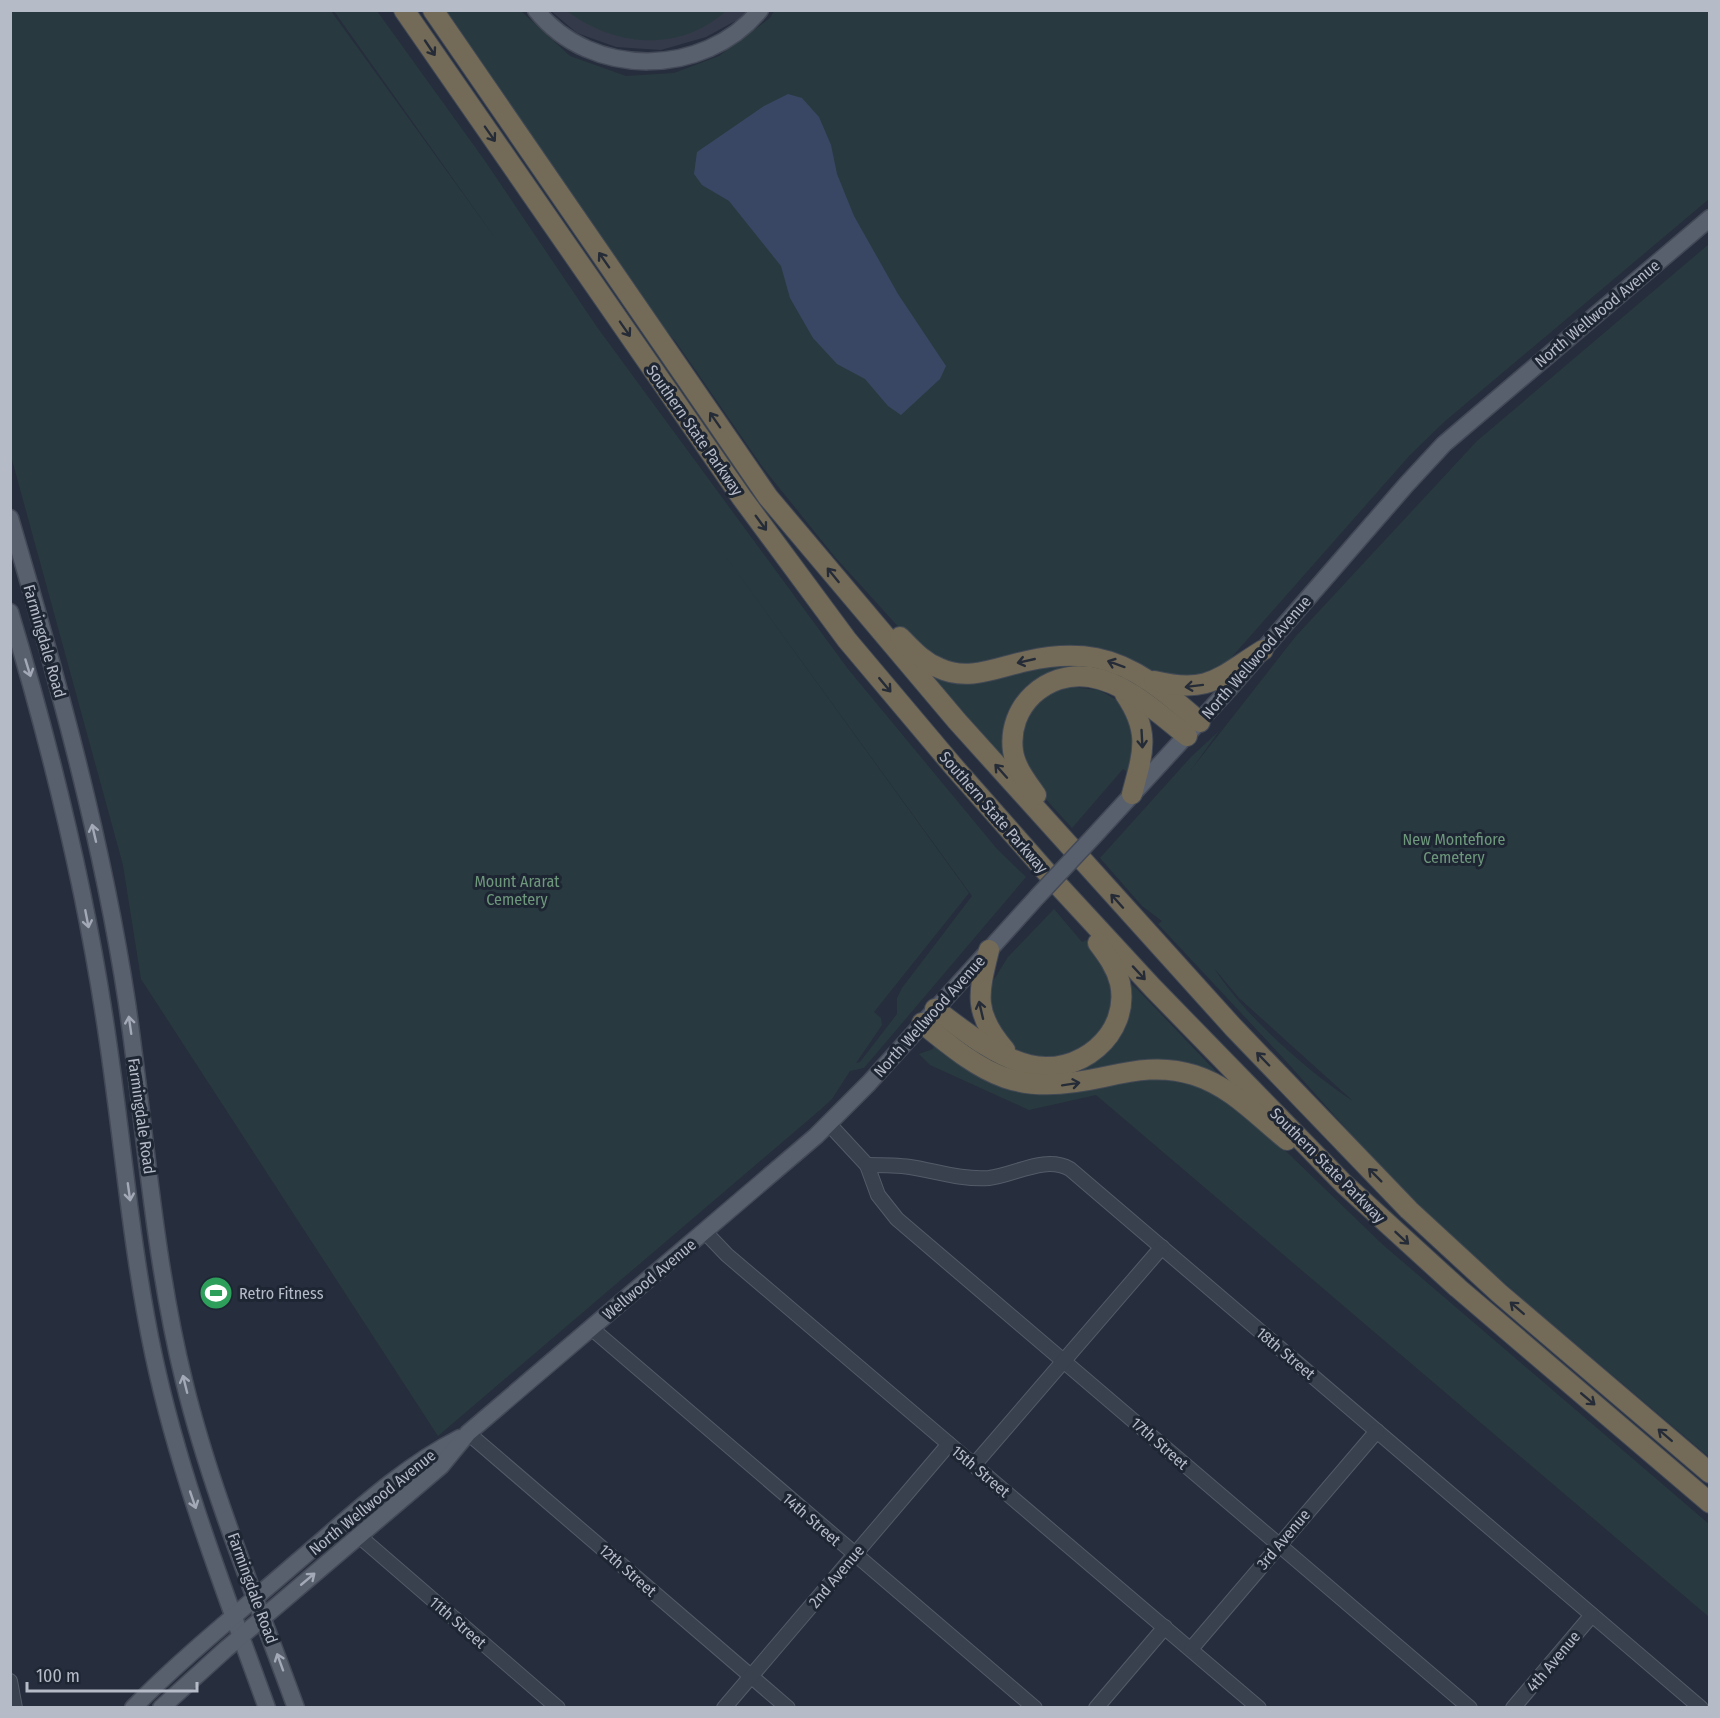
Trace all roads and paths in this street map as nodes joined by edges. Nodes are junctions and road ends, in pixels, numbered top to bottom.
1 (404, 10) edge
2 (433, 10) edge
3 (536, 10) edge
4 (760, 10) edge
5 (1710, 218) edge
6 (10, 518) edge
7 (853, 600) junction
8 (10, 612) edge
9 (1263, 650) junction
10 (1146, 679) junction
11 (1120, 687) junction
12 (1193, 729) junction
13 (1132, 795) junction
14 (1096, 877) junction
15 (1057, 884) junction
16 (988, 950) junction
17 (935, 1009) junction
18 (922, 1023) junction
19 (1013, 1059) junction
20 (829, 1124) junction
21 (867, 1165) junction
22 (1344, 1184) junction
23 (705, 1232) junction
24 (1162, 1247) junction
25 (591, 1328) junction
26 (1064, 1361) junction
27 (1377, 1431) junction
28 (468, 1433) junction
29 (949, 1444) junction
30 (974, 1466) junction
31 (1710, 1473) edge
32 (1710, 1503) edge
33 (359, 1536) junction
34 (1279, 1545) junction
35 (854, 1554) junction
36 (256, 1597) junction
37 (1592, 1615) junction
38 (234, 1616) junction
39 (263, 1617) junction
40 (1165, 1627) junction
41 (241, 1636) junction
42 (1191, 1649) junction
43 (751, 1676) junction
44 (10, 1681) edge
45 (15, 1707) edge
46 (133, 1707) edge
47 (161, 1707) edge
48 (267, 1707) edge
49 (296, 1707) edge
50 (558, 1707) edge
51 (724, 1707) edge
52 (788, 1707) edge
53 (1035, 1707) edge
54 (1096, 1707) edge
55 (1259, 1707) edge
56 (1470, 1707) edge
57 (1514, 1707) edge
58 (1701, 1707) edge

1 -> 15 highway, Southern State Parkway
7 -> 2 highway, Southern State Parkway
3 - 4 main road
5 - 9 main road, North Wellwood Avenue
36 -> 6 main road, Farmingdale Road
10 -> 7 highway
14 -> 7 highway, Southern State Parkway
8 -> 38 main road, Farmingdale Road
9 -> 10 highway
9 - 12 main road, North Wellwood Avenue
10 - 12 highway
11 - 12 highway
11 -> 13 highway
11 - 14 highway
12 - 13 main road, North Wellwood Avenue
13 - 16 main road, North Wellwood Avenue, bridge
31 -> 14 highway, Southern State Parkway
15 - 19 highway
15 -> 22 highway, Southern State Parkway
16 - 17 main road, North Wellwood Avenue
19 -> 16 highway
17 - 18 main road, North Wellwood Avenue
17 - 19 highway
18 - 20 main road, North Wellwood Avenue
18 -> 22 highway
20 - 21 street
20 - 23 main road, Wellwood Avenue
21 - 24 street, 18th Street
21 - 26 street, 17th Street
22 -> 32 highway, Southern State Parkway
23 - 25 main road, Wellwood Avenue
23 - 29 street, 15th Street
24 - 26 street
24 - 27 street, 18th Street
25 - 28 main road, Wellwood Avenue
25 - 35 street, 14th Street
26 - 30 street
26 - 34 street, 17th Street
27 - 34 street, 3rd Avenue
27 - 37 street, 18th Street
28 - 33 main road, North Wellwood Avenue
28 - 36 main road, North Wellwood Avenue
28 - 43 street, 12th Street
29 - 30 street, 15th Street
29 - 35 street, 2nd Avenue
30 - 40 street, 15th Street
39 -> 33 main road, North Wellwood Avenue
33 - 50 street, 11th Street
34 - 42 street, 3rd Avenue
34 - 56 street, 17th Street
35 - 43 street, 2nd Avenue
35 - 53 street, 14th Street
36 - 38 main road, North Wellwood Avenue
36 - 39 main road, Farmingdale Road
37 - 57 street, 4th Avenue
37 - 58 street, 18th Street
38 - 41 main road, Farmingdale Road
38 - 46 main road, North Wellwood Avenue
39 - 41 main road, North Wellwood Avenue
49 -> 39 main road, Farmingdale Road
40 - 42 street, 15th Street
40 - 54 street
41 - 47 main road, North Wellwood Avenue
41 - 48 main road, Farmingdale Road
42 - 55 street, 15th Street
43 - 51 street, 2nd Avenue
43 - 52 street, 12th Street
44 - 45 street

